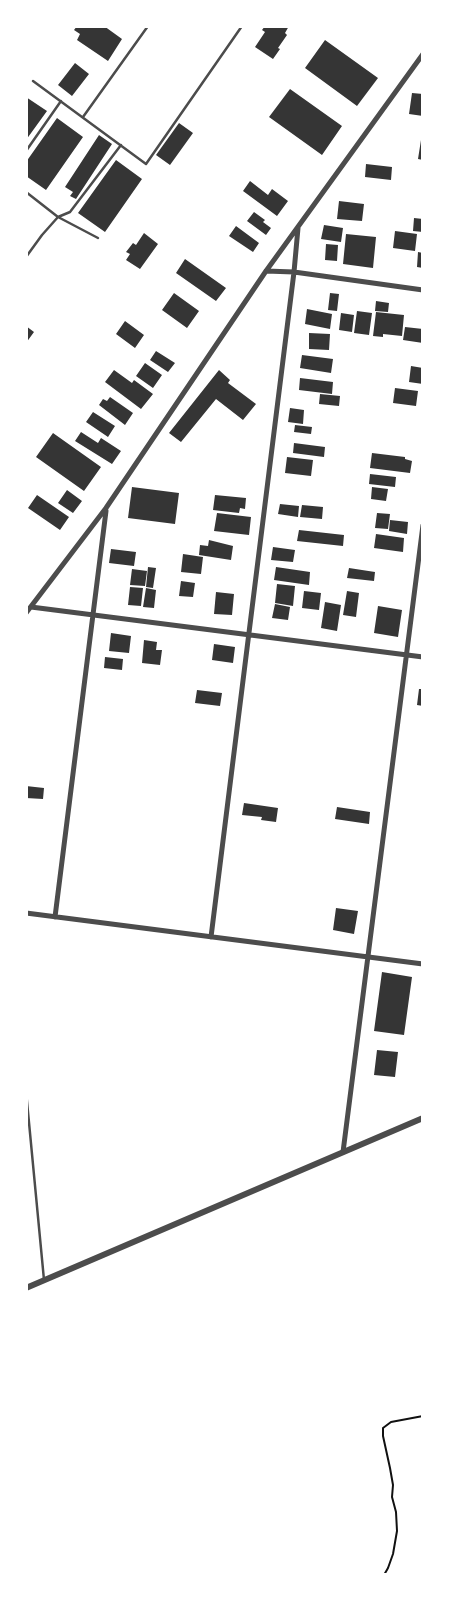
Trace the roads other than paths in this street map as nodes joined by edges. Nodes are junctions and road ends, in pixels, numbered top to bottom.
1 (148, 26) edge
2 (242, 26) edge
3 (423, 54) edge
4 (33, 81) dead end
5 (61, 101) junction
6 (83, 117) junction
7 (121, 145) junction
8 (26, 151) edge
9 (26, 192) edge
10 (58, 217) junction
11 (298, 228) junction
12 (98, 238) dead end
13 (26, 257) edge
14 (266, 271) junction
15 (294, 272) junction
16 (423, 290) edge
17 (106, 508) junction
18 (423, 524) edge
19 (31, 607) junction
20 (26, 613) edge
21 (93, 615) junction
22 (248, 635) junction
23 (405, 655) junction
24 (423, 657) edge
25 (26, 913) edge
26 (55, 917) junction
27 (211, 937) junction
28 (367, 957) junction
29 (423, 964) edge
30 (26, 1092) edge
31 (423, 1118) edge
32 (343, 1152) junction
33 (44, 1281) junction
34 (26, 1288) edge

1 - 6 lane
2 - 7 lane
3 - 11 street
4 - 5 lane
5 - 6 lane
5 - 8 lane
6 - 7 lane
7 - 10 lane
9 - 10 lane
10 - 12 lane
10 - 13 lane
11 - 14 street
11 - 15 street
14 - 15 street
14 - 17 street
15 - 16 street
15 - 22 street
17 - 19 street
17 - 21 street
18 - 23 street
19 - 20 street
19 - 21 street
21 - 22 street
21 - 26 street
22 - 23 street
22 - 27 street
23 - 24 street
23 - 28 street
25 - 26 street
26 - 27 street
27 - 28 street
28 - 29 street
28 - 32 street
30 - 33 lane
31 - 32 street
32 - 33 street
33 - 34 street

